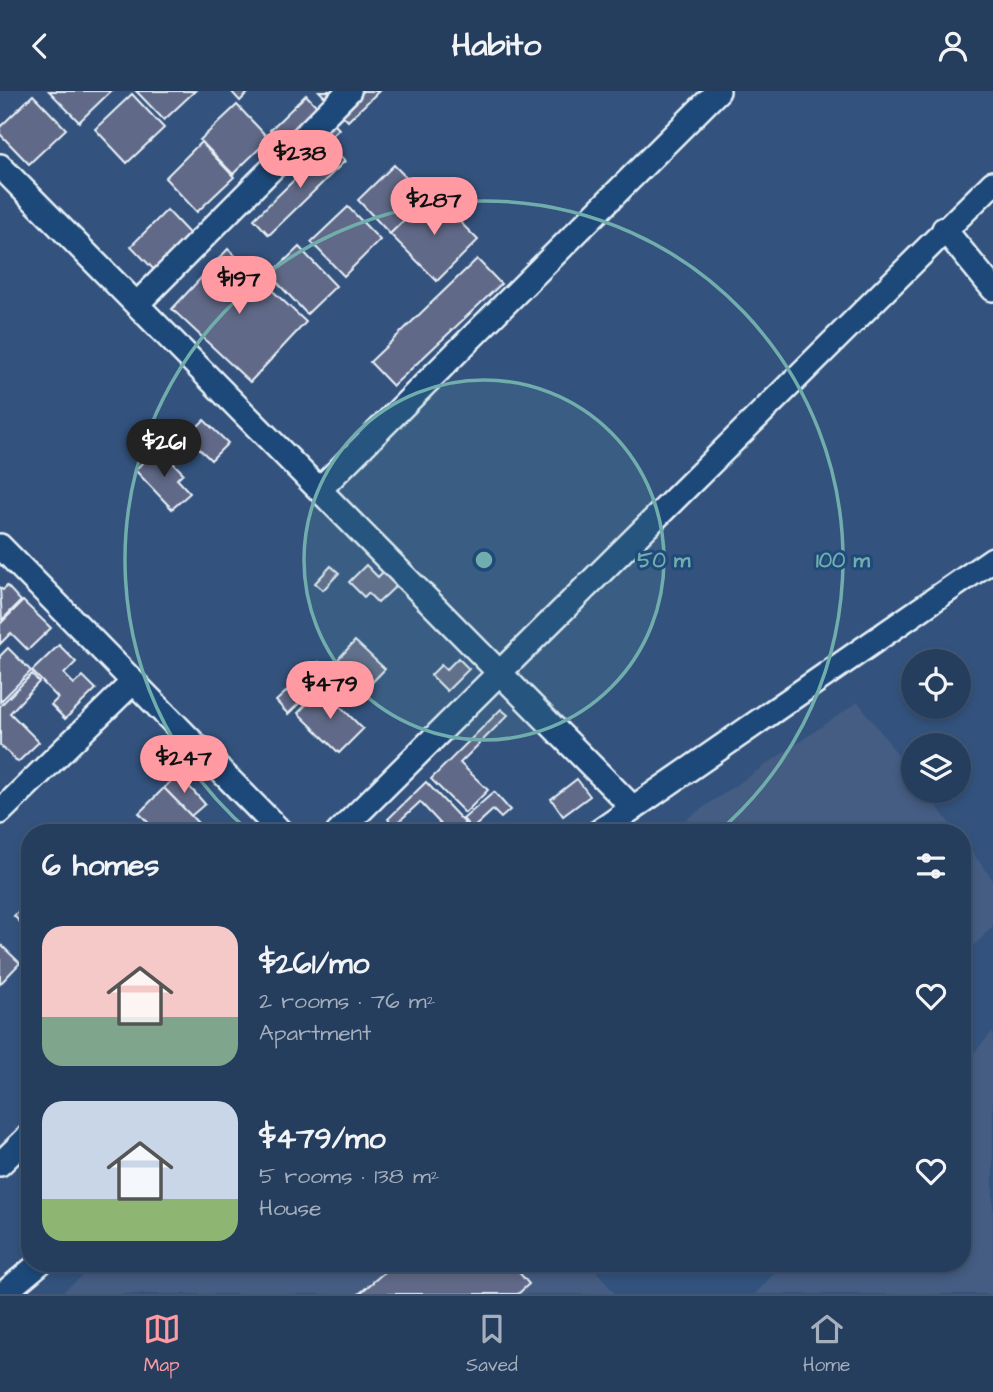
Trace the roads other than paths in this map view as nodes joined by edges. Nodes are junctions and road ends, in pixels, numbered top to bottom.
1 (349, 91) edge
2 (718, 91) edge
3 (0, 166) edge
4 (993, 183) edge
5 (944, 229) junction
6 (993, 289) edge
7 (137, 304) junction
8 (320, 489) junction
9 (0, 546) edge
10 (993, 559) edge
11 (501, 672) junction
12 (132, 683) junction
13 (633, 808) junction
14 (0, 812) edge
15 (273, 824) edge
16 (347, 824) edge
17 (610, 824) edge
18 (21, 1144) edge
19 (0, 1164) edge
20 (29, 1272) edge
21 (3, 1294) edge

1 - 7 street
2 - 8 street
3 - 7 street
4 - 5 street
5 - 6 street
5 - 11 street
7 - 8 street
8 - 11 street
9 - 12 street
10 - 13 street
11 - 13 street
11 - 16 street
12 - 14 street
12 - 15 street
13 - 17 street
18 - 19 street
20 - 21 street

